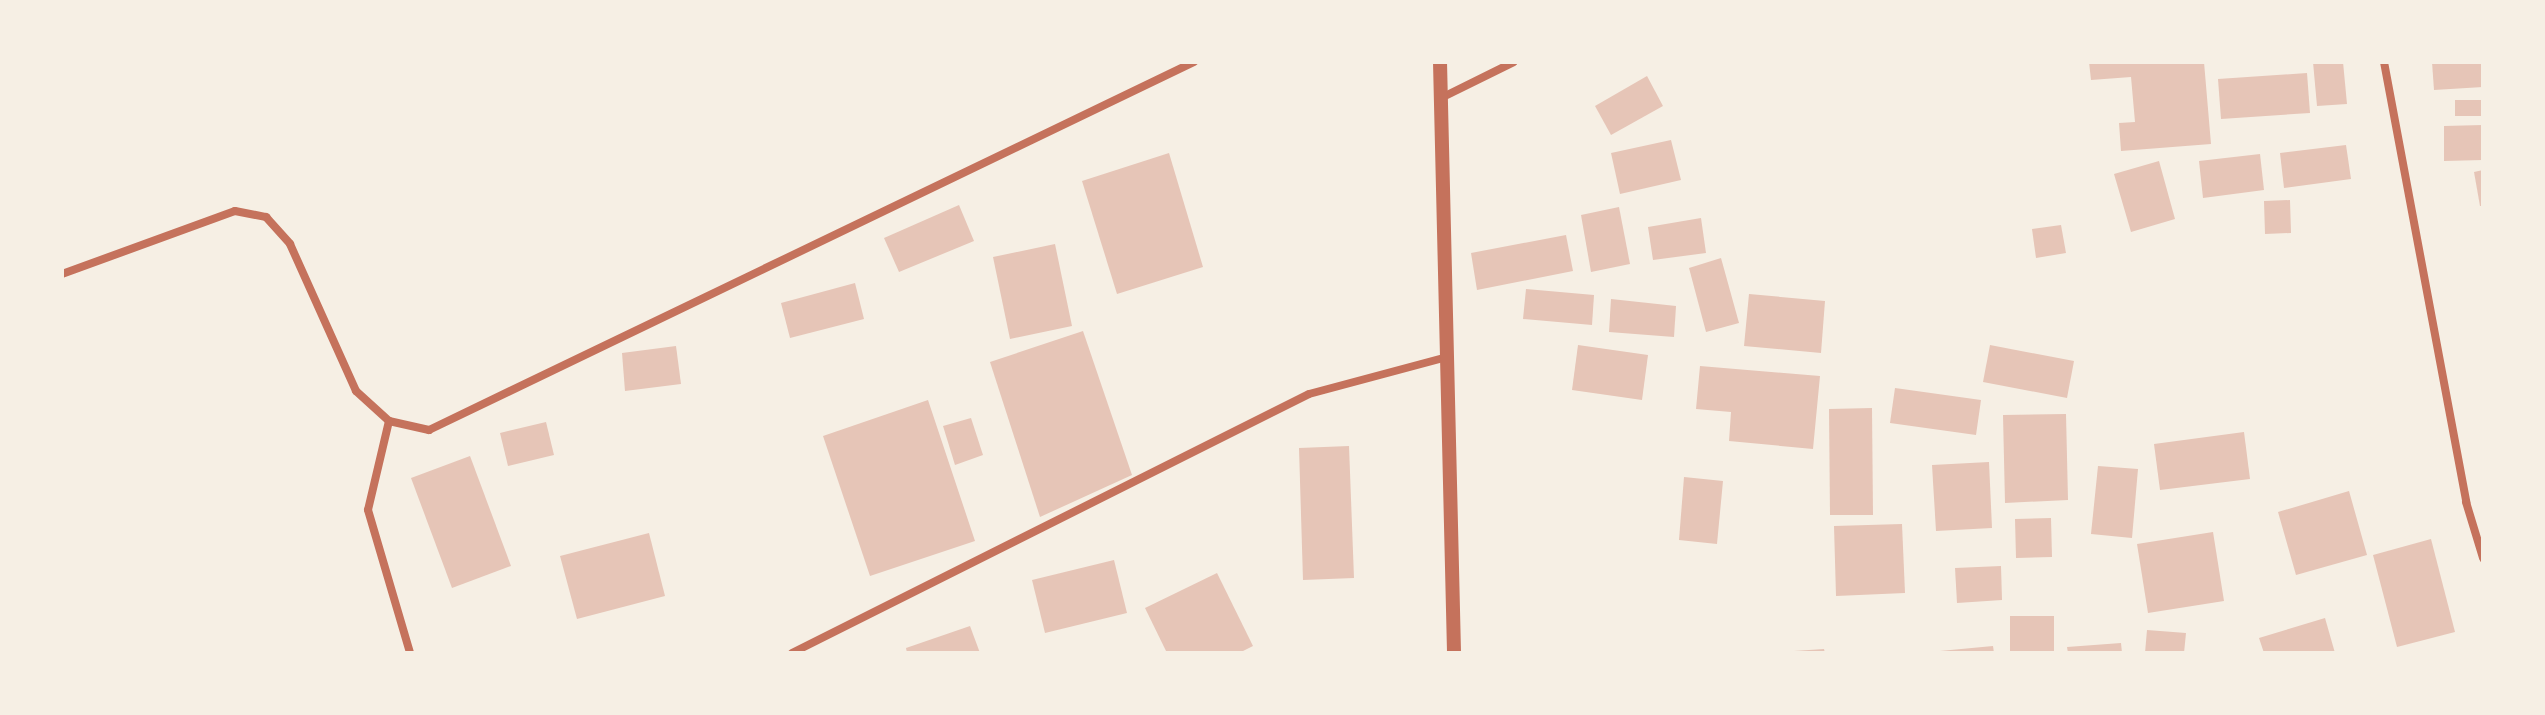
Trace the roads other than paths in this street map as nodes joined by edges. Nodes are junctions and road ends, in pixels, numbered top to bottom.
1 (1194, 62) edge
2 (1440, 62) edge
3 (1514, 62) edge
4 (2384, 62) edge
5 (1441, 98) junction
6 (62, 274) edge
7 (1447, 357) junction
8 (389, 421) junction
9 (2483, 558) edge
10 (410, 653) edge
11 (792, 653) edge
12 (1454, 653) edge

1 - 8 street
2 - 5 street
3 - 5 street
4 - 9 street
5 - 7 street
6 - 8 street
7 - 11 street
7 - 12 street
8 - 10 street

